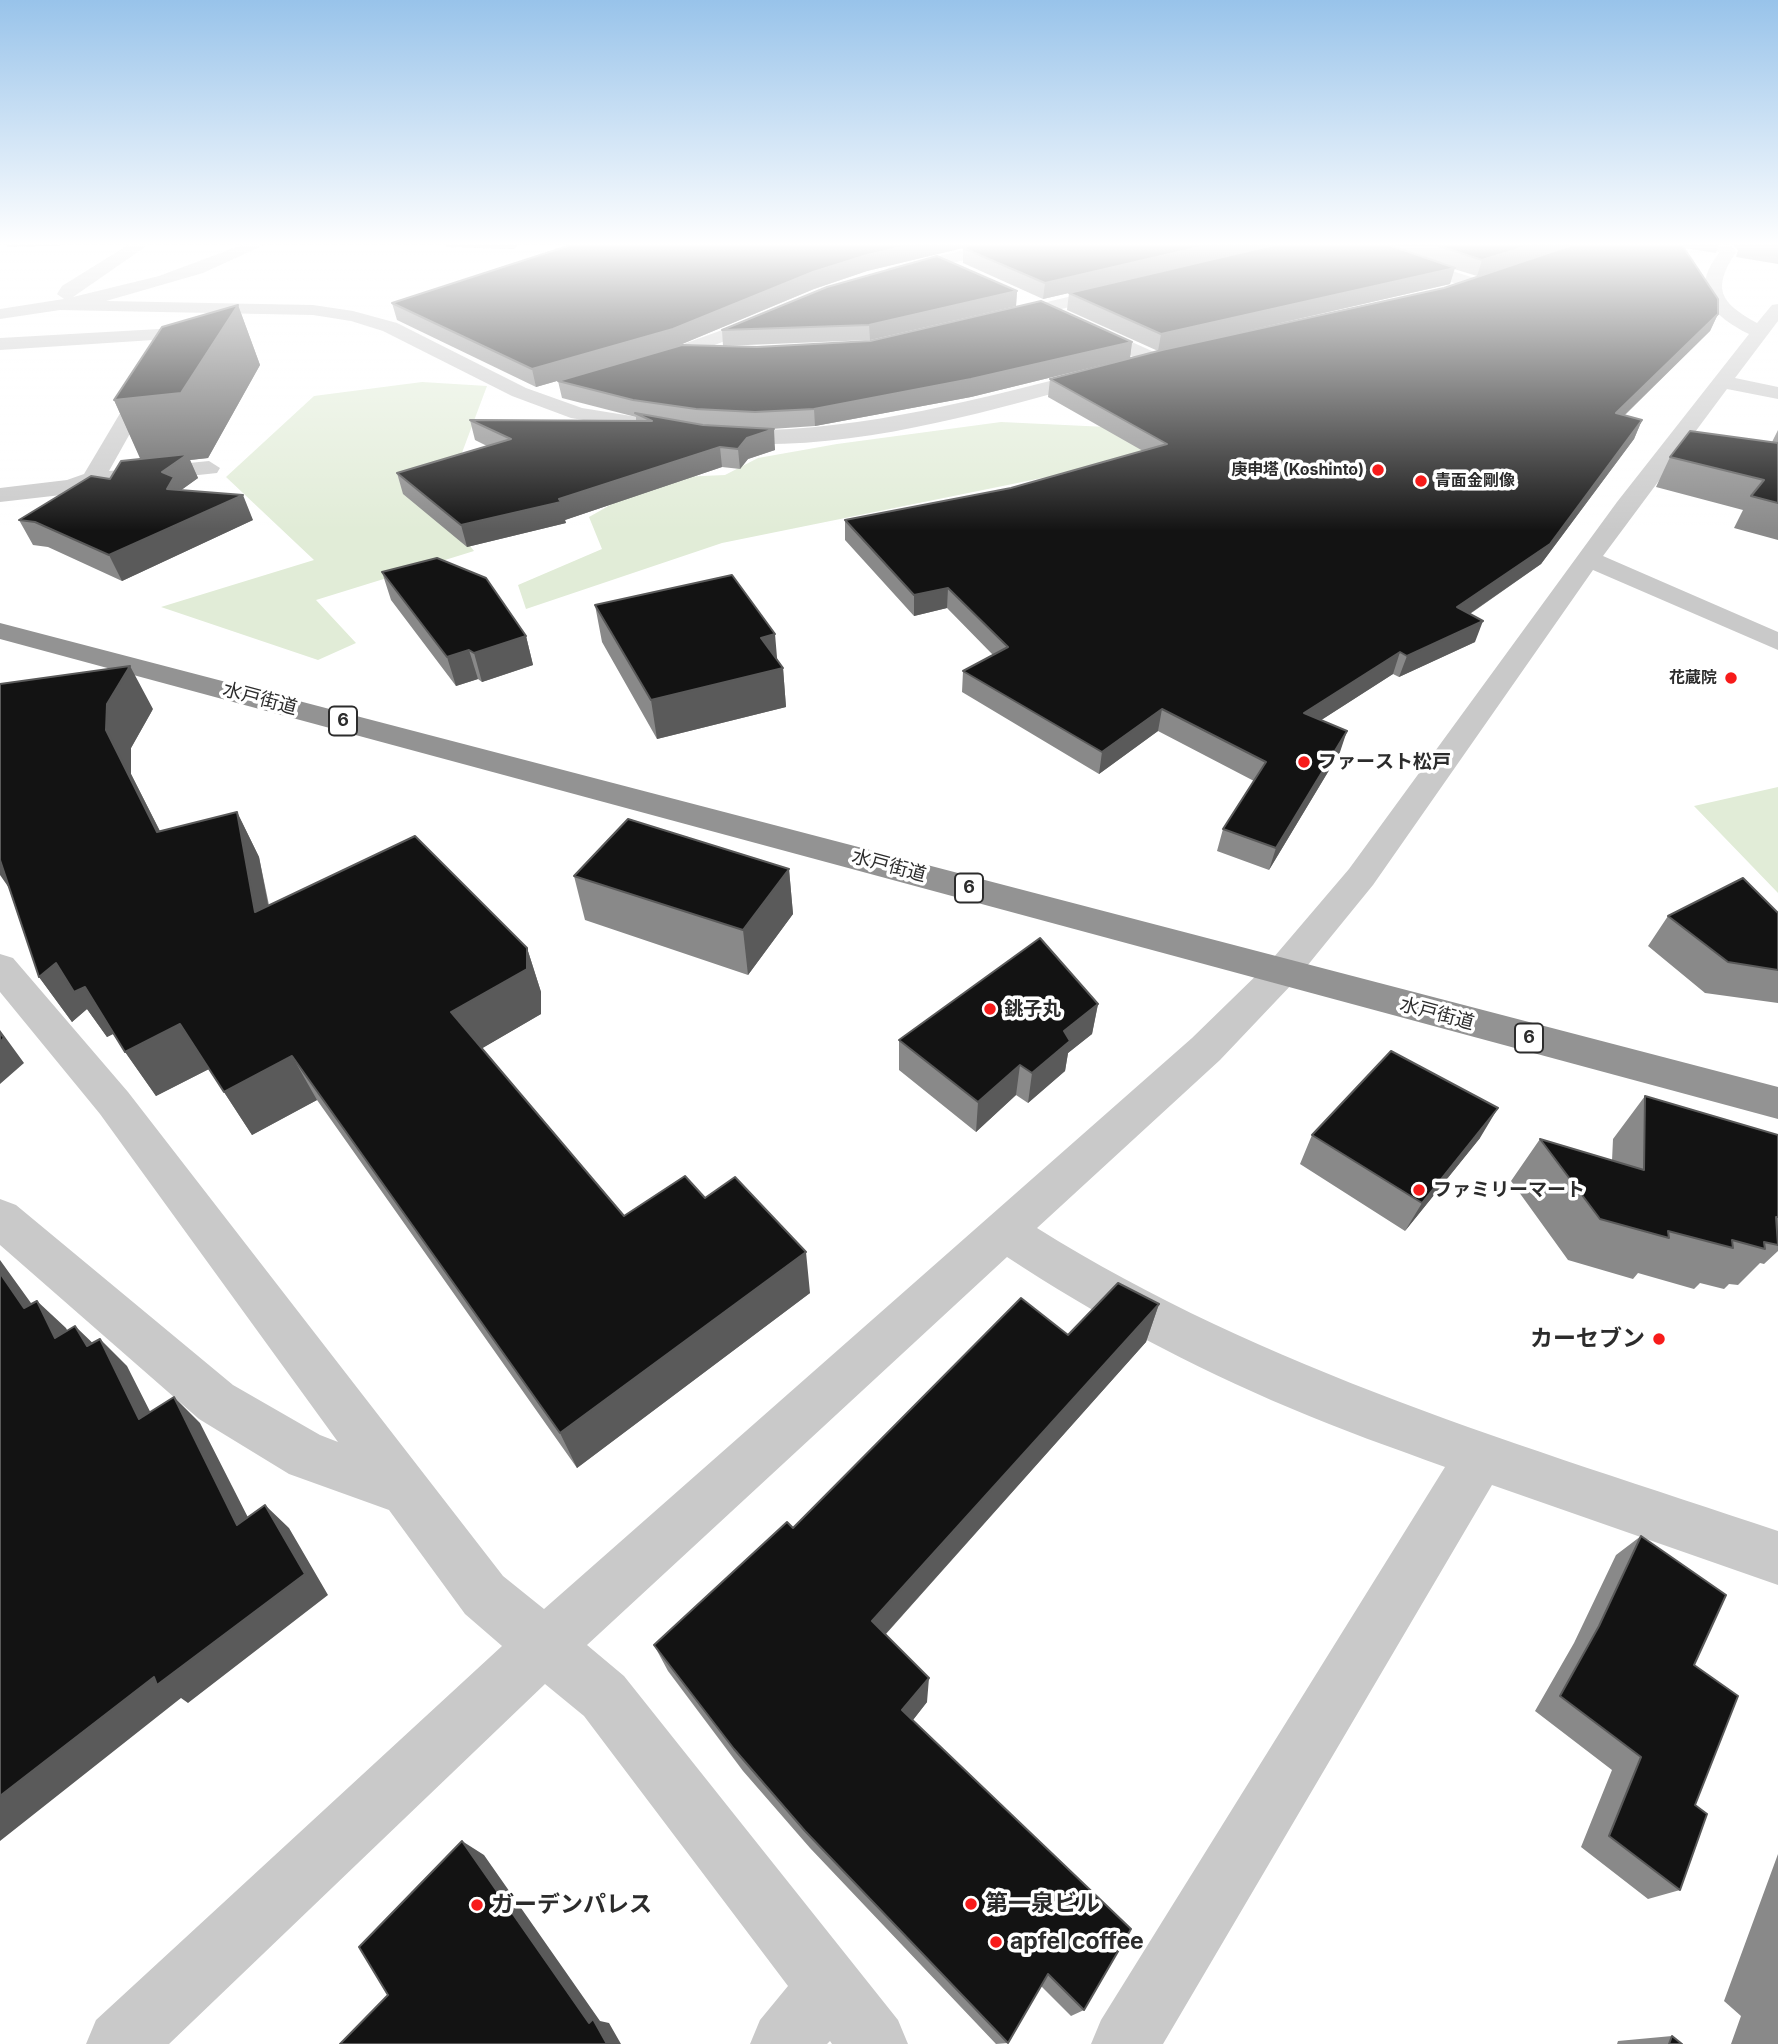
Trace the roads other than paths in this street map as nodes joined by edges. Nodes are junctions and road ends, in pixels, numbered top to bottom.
1 (64, 340) edge
2 (173, 340) edge
3 (417, 340) edge
4 (713, 340) edge
5 (1113, 340) edge
6 (1754, 340) edge
7 (0, 344) edge
8 (683, 353) junction
9 (733, 354) edge
10 (1181, 354) edge
11 (1156, 360) junction
12 (637, 367) edge
13 (1722, 382) junction
14 (559, 390) edge
15 (1778, 393) edge
16 (533, 397) junction
17 (681, 430) edge
18 (706, 436) edge
19 (1669, 451) junction
20 (1697, 455) edge
21 (209, 468) dead end
22 (93, 479) junction
23 (0, 495) edge
24 (1588, 559) junction
25 (0, 631) edge
26 (1778, 642) edge
27 (0, 967) edge
28 (1281, 973) junction
29 (1778, 1103) edge
30 (0, 1218) edge
31 (1004, 1231) junction
32 (1481, 1456) junction
33 (404, 1490) junction
34 (1778, 1558) edge
35 (544, 1646) junction
36 (830, 1988) junction
37 (120, 2044) edge
38 (784, 2044) edge
39 (874, 2044) edge
40 (1125, 2044) edge

1 - 7 street
2 - 22 street
3 - 16 street
4 - 8 street
5 - 11 street
6 - 13 street
8 - 9 street
8 - 12 street
10 - 11 street
11 - 18 street
13 - 15 street
13 - 19 street
14 - 16 street
16 - 17 street
19 - 20 street
19 - 24 street
21 - 22 street
22 - 23 street
24 - 26 street
24 - 28 street
25 - 28 highway, 水戸街道 / 6
27 - 33 street
28 - 29 highway, 水戸街道 / 6
28 - 31 street
30 - 33 street
31 - 32 street
31 - 35 street
32 - 34 street
32 - 40 street
33 - 35 street
35 - 36 street
35 - 37 street
36 - 38 street
36 - 39 street

